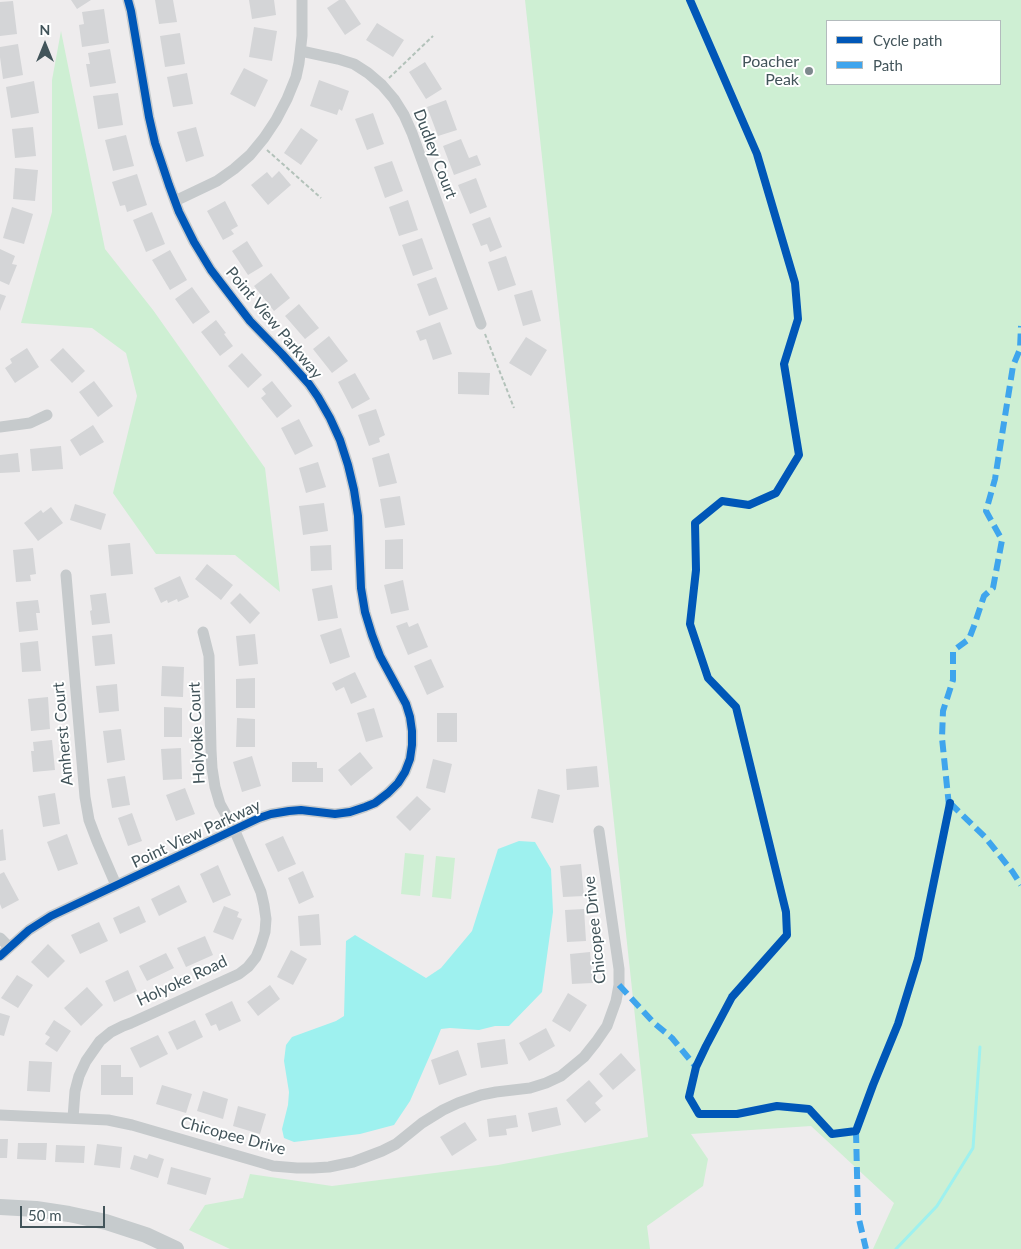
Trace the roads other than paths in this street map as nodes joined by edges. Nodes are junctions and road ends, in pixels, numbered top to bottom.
1 (128, 0) edge
2 (302, 0) edge
3 (301, 51) junction
4 (175, 201) junction
5 (481, 324) road end
6 (47, 415) dead end
7 (0, 427) edge
8 (66, 575) dead end
9 (203, 632) dead end
10 (234, 829) junction
11 (599, 831) dead end
12 (116, 885) junction
13 (0, 938) edge
14 (9, 947) junction
15 (0, 956) edge
16 (0, 1115) edge
17 (73, 1118) junction
18 (0, 1207) edge
19 (176, 1249) edge

1 - 4 street, Point View Parkway
2 - 3 street
3 - 4 street
3 - 5 street, Dudley Court
4 - 10 street, Point View Parkway
6 - 7 street
8 - 12 street, Amherst Court
9 - 10 street, Holyoke Court
10 - 12 street, Point View Parkway
10 - 17 street, Holyoke Road
11 - 17 street, Chicopee Drive
12 - 14 street, Point View Parkway
13 - 14 street
14 - 15 street, Point View Parkway
16 - 17 street, Chicopee Drive
18 - 19 main road

